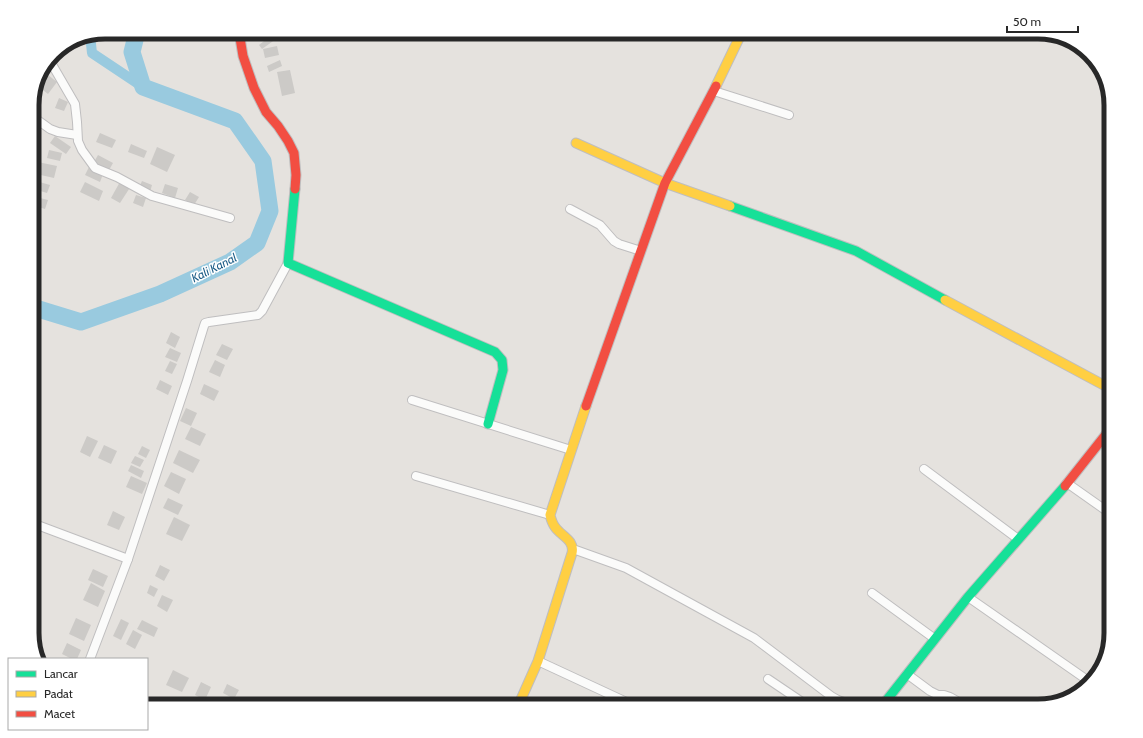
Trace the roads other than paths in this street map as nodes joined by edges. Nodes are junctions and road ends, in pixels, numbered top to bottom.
1 (240, 39) edge
2 (739, 39) edge
3 (53, 66) edge
4 (714, 91) junction
5 (789, 115) dead end
6 (39, 120) edge
7 (77, 135) junction
8 (576, 143) dead end
9 (665, 183) junction
10 (570, 209) dead end
11 (230, 218) dead end
12 (641, 251) junction
13 (288, 263) junction
14 (1104, 385) edge
15 (412, 400) dead end
16 (488, 424) junction
17 (1104, 437) edge
18 (571, 450) junction
19 (924, 469) dead end
20 (416, 476) dead end
21 (1067, 483) junction
22 (1104, 509) edge
23 (550, 515) junction
24 (39, 526) edge
25 (1018, 539) junction
26 (573, 549) junction
27 (128, 559) junction
28 (872, 593) dead end
29 (968, 597) junction
30 (935, 639) junction
31 (90, 658) edge
32 (538, 661) junction
33 (907, 674) junction
34 (768, 679) dead end
35 (1086, 679) edge
36 (521, 699) edge
37 (620, 699) edge
38 (798, 699) edge
39 (836, 699) edge
40 (887, 699) edge
41 (954, 699) edge

1 - 13 street
2 - 4 street
3 - 7 street
4 - 5 street
4 - 9 street
6 - 7 street
7 - 11 street
8 - 9 street
9 - 12 street
9 - 14 street
10 - 12 street
12 - 18 street
13 - 16 street
13 - 27 street
15 - 16 street
16 - 18 street
17 - 21 street
18 - 23 street
19 - 25 street
20 - 23 street
21 - 22 street
21 - 25 street
23 - 26 street
24 - 27 street
25 - 29 street
26 - 32 street
26 - 39 street
27 - 31 street
28 - 30 street
29 - 30 street
29 - 35 street
30 - 33 street
32 - 36 street
32 - 37 street
33 - 40 street
33 - 41 street
34 - 38 street

